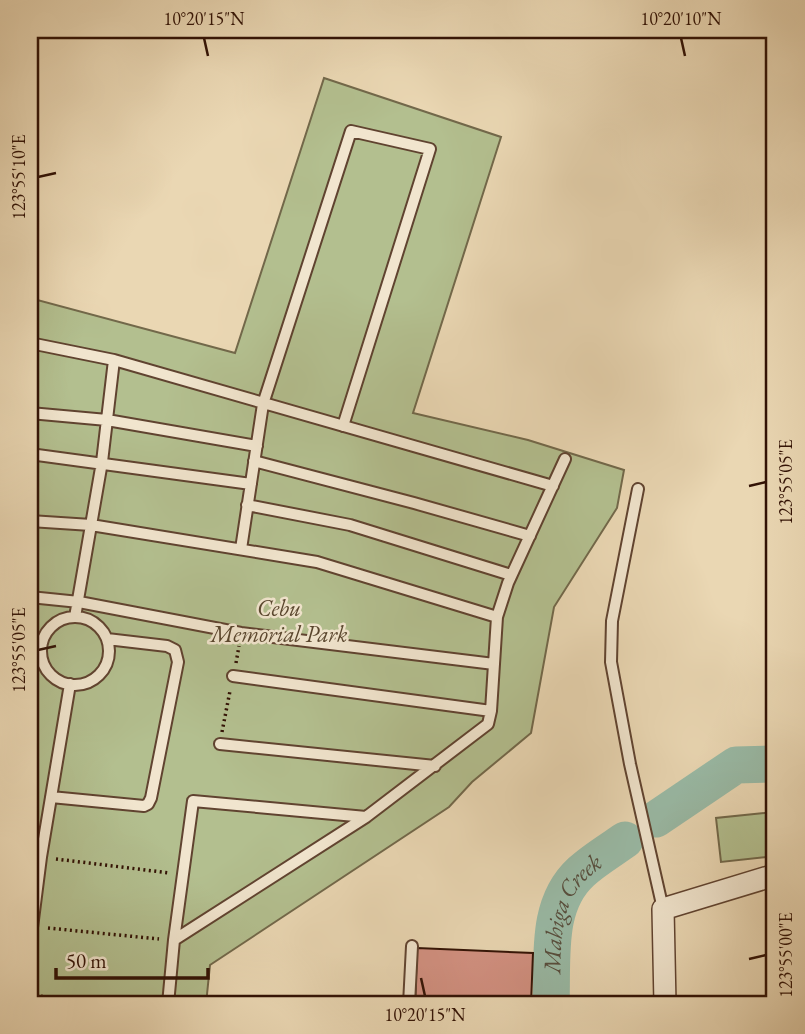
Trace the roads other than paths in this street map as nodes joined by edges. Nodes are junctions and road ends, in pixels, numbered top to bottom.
1 (30, 343) edge
2 (114, 360) junction
3 (263, 404) junction
4 (30, 413) edge
5 (107, 420) junction
6 (343, 426) junction
7 (257, 446) junction
8 (30, 454) edge
9 (565, 459) dead end
10 (254, 461) junction
11 (102, 462) junction
12 (251, 484) junction
13 (553, 486) junction
14 (638, 489) dead end
15 (247, 505) junction
16 (30, 521) edge
17 (91, 525) junction
18 (530, 536) junction
19 (241, 549) junction
20 (511, 575) junction
21 (30, 597) edge
22 (79, 602) junction
23 (75, 617) junction
24 (497, 617) junction
25 (107, 639) junction
26 (30, 641) edge
27 (43, 643) junction
28 (494, 664) junction
29 (233, 676) dead end
30 (70, 684) junction
31 (491, 711) junction
32 (220, 744) dead end
33 (435, 766) junction
34 (51, 797) junction
35 (366, 817) junction
36 (775, 875) edge
37 (663, 909) junction
38 (174, 940) junction
39 (30, 943) edge
40 (412, 946) dead end
41 (168, 1004) edge
42 (409, 1004) edge
43 (665, 1004) edge

1 - 2 lane
2 - 3 lane
2 - 5 lane
3 - 6 lane
3 - 6 lane
3 - 7 lane
4 - 5 lane
5 - 7 lane
5 - 11 lane
6 - 13 lane
7 - 10 lane
8 - 11 lane
9 - 13 lane
10 - 12 lane
10 - 18 lane
11 - 12 lane
11 - 17 lane
12 - 15 lane
13 - 18 lane
14 - 37 lane
15 - 19 lane
15 - 20 lane
16 - 17 lane
17 - 19 lane
17 - 22 lane
18 - 20 lane
19 - 24 lane
20 - 24 lane
21 - 22 lane
22 - 23 lane
22 - 28 lane
23 - 25 lane
23 - 27 lane
24 - 28 lane
25 - 30 lane
25 - 34 lane
26 - 27 lane
27 - 30 lane
28 - 31 lane
29 - 31 lane
30 - 34 lane
31 - 33 lane
32 - 33 lane
33 - 35 lane
34 - 39 lane
35 - 38 lane
35 - 38 lane
36 - 37 street
37 - 43 street
38 - 41 lane
40 - 42 lane

